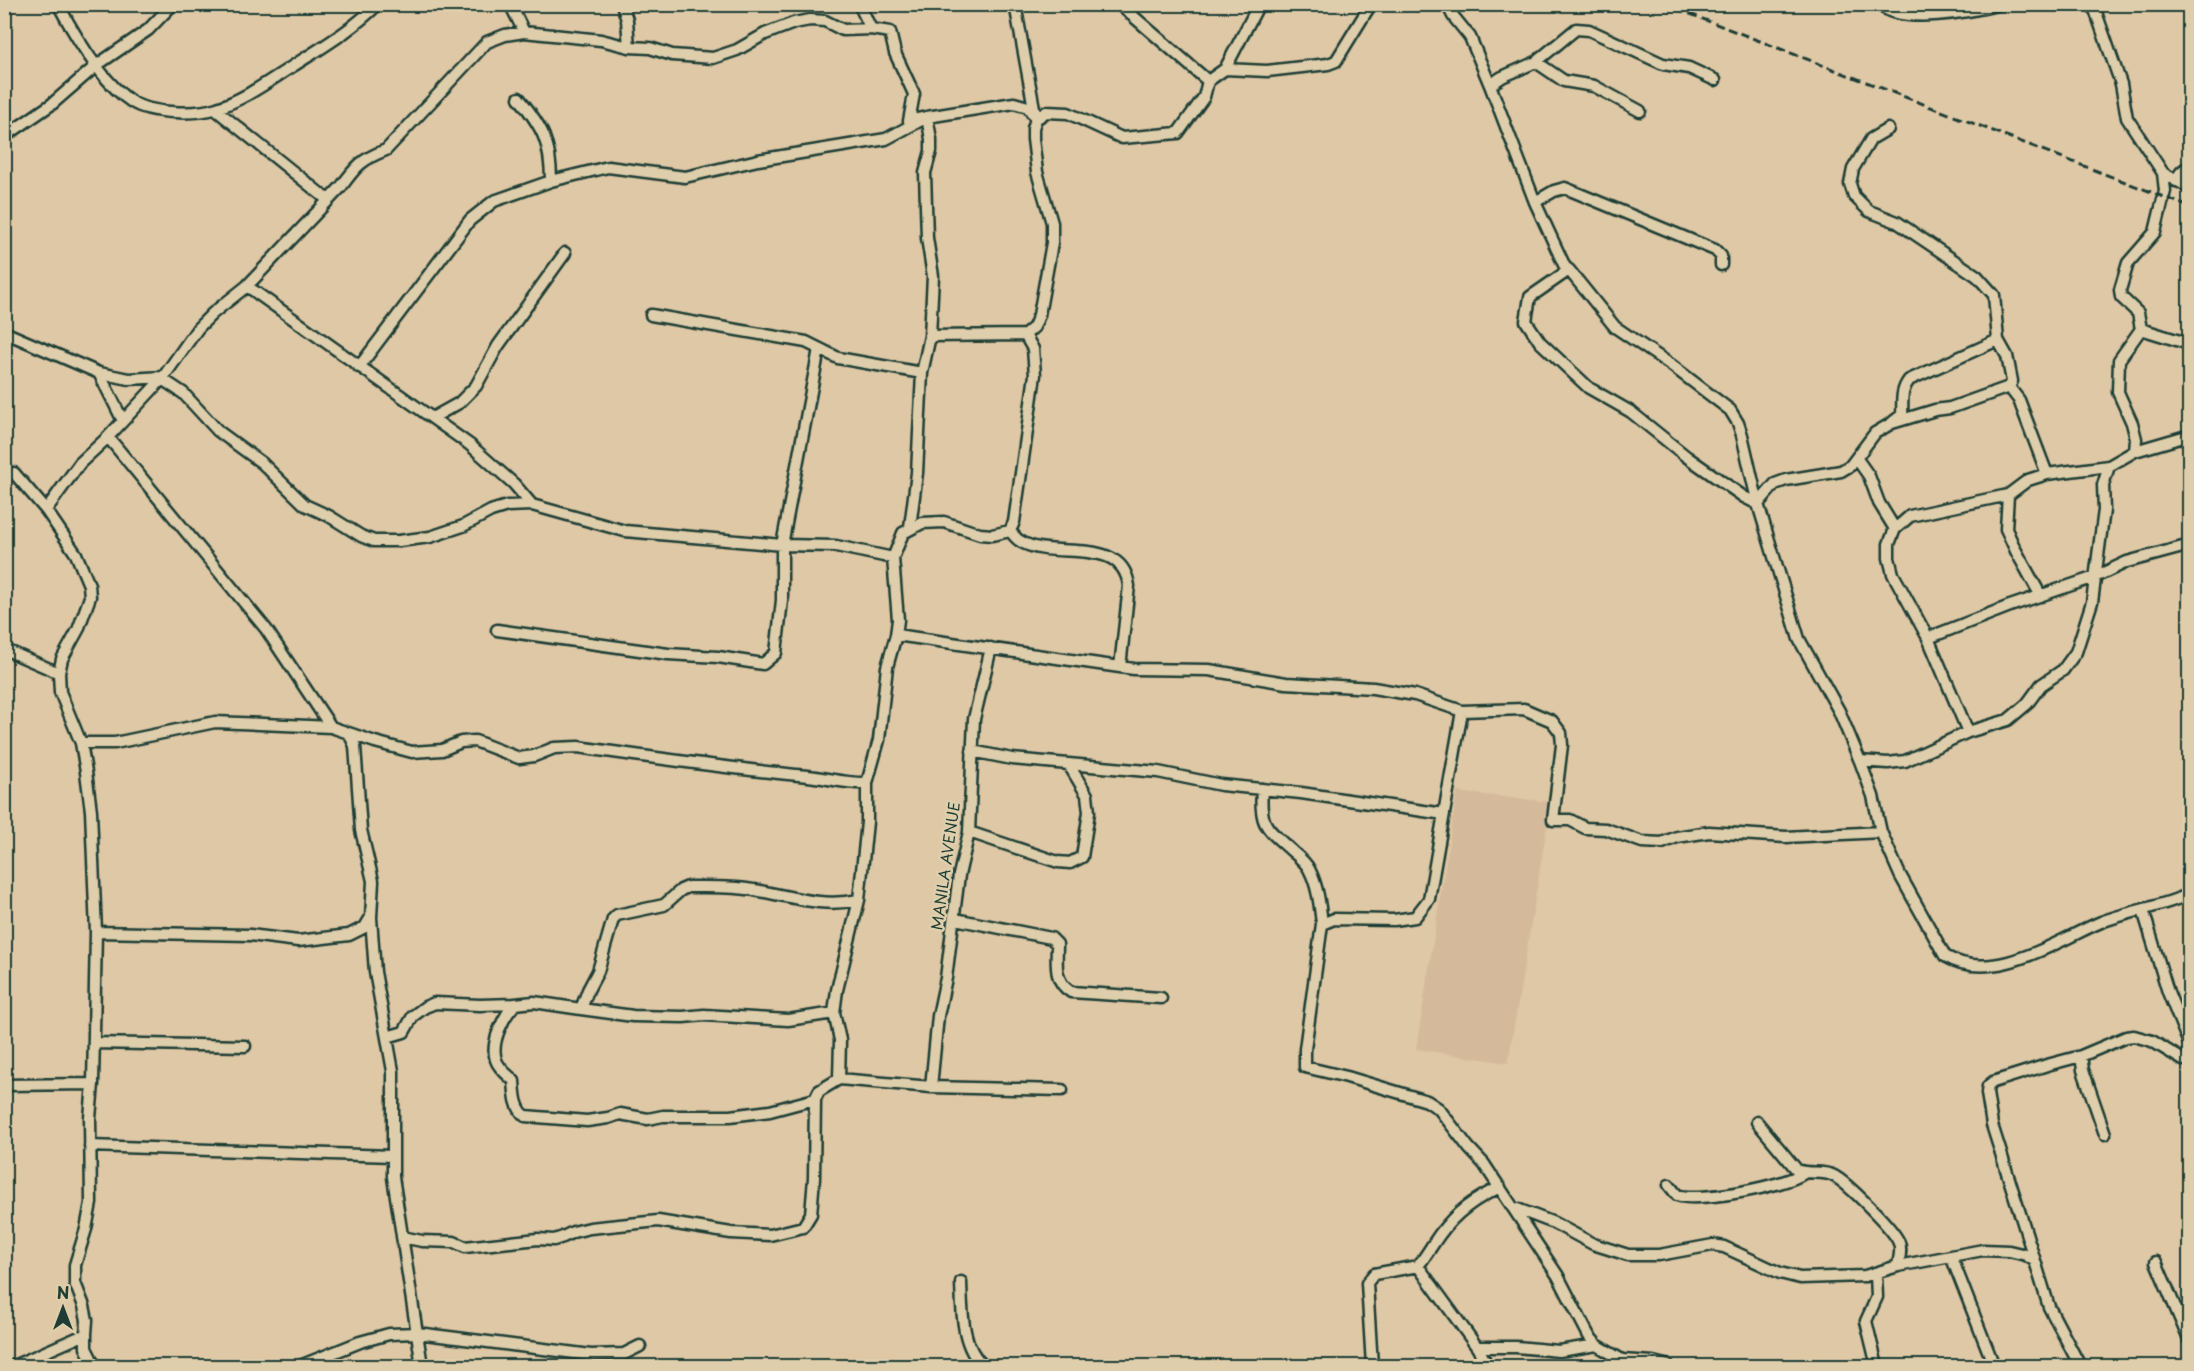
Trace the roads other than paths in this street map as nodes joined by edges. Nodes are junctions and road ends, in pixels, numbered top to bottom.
1 (58, 4) edge
2 (173, 4) edge
3 (378, 4) edge
4 (510, 4) edge
5 (622, 4) edge
6 (1015, 4) edge
7 (1119, 4) edge
8 (1259, 4) edge
9 (1371, 4) edge
10 (1447, 4) edge
11 (1879, 4) edge
12 (2001, 4) edge
13 (2093, 4) edge
14 (861, 5) edge
15 (871, 29) junction
16 (524, 32) junction
17 (629, 47) junction
18 (1536, 62) junction
19 (97, 65) junction
20 (1225, 69) junction
21 (1715, 80) dead end
22 (1208, 81) junction
23 (1490, 85) junction
24 (519, 98) dead end
25 (215, 109) junction
26 (1640, 111) dead end
27 (927, 117) junction
28 (1036, 119) junction
29 (1888, 129) dead end
30 (4, 137) edge
31 (2190, 167) edge
32 (2163, 173) junction
33 (551, 181) junction
34 (2176, 181) junction
35 (2190, 188) edge
36 (328, 200) junction
37 (1535, 202) junction
38 (565, 253) dead end
39 (1721, 265) dead end
40 (1569, 270) junction
41 (247, 286) junction
42 (651, 315) dead end
43 (2141, 329) junction
44 (4, 332) edge
45 (1025, 335) junction
46 (930, 336) junction
47 (1998, 340) junction
48 (2190, 346) edge
49 (819, 350) junction
50 (359, 367) junction
51 (922, 373) junction
52 (99, 374) junction
53 (163, 378) junction
54 (2009, 387) junction
55 (432, 418) junction
56 (123, 421) junction
57 (1893, 423) junction
58 (2190, 435) edge
59 (108, 437) junction
60 (2135, 451) junction
61 (1857, 459) junction
62 (2109, 466) junction
63 (14, 472) dead end
64 (2047, 474) junction
65 (2008, 495) junction
66 (1758, 504) junction
67 (532, 505) junction
68 (46, 510) junction
69 (910, 527) junction
70 (1895, 529) junction
71 (1010, 531) junction
72 (2190, 544) edge
73 (782, 545) junction
74 (893, 558) junction
75 (2094, 577) junction
76 (2041, 596) junction
77 (497, 630) dead end
78 (896, 635) junction
79 (1928, 638) junction
80 (991, 648) junction
81 (4, 649) edge
82 (1119, 667) junction
83 (59, 673) junction
84 (1462, 711) junction
85 (331, 727) junction
86 (1968, 732) junction
87 (350, 735) junction
88 (81, 743) junction
89 (972, 751) junction
90 (1860, 761) junction
91 (1069, 765) junction
92 (867, 783) junction
93 (1262, 789) junction
94 (1444, 814) junction
95 (969, 832) junction
96 (1881, 832) junction
97 (2190, 894) edge
98 (860, 900) junction
99 (2143, 910) junction
100 (371, 917) junction
101 (955, 920) junction
102 (1322, 924) junction
103 (96, 932) junction
104 (1161, 998) dead end
105 (515, 1004) junction
106 (581, 1009) junction
107 (834, 1013) junction
108 (387, 1037) junction
109 (94, 1043) junction
110 (245, 1046) dead end
111 (2190, 1046) edge
112 (2081, 1056) junction
113 (2190, 1060) edge
114 (839, 1079) junction
115 (93, 1084) junction
116 (4, 1085) edge
117 (931, 1088) junction
118 (1062, 1090) dead end
119 (815, 1099) junction
120 (1757, 1122) dead end
121 (2106, 1134) dead end
122 (90, 1146) junction
123 (392, 1156) junction
124 (1804, 1173) junction
125 (1670, 1185) dead end
126 (1500, 1187) junction
127 (1512, 1207) junction
128 (402, 1237) junction
129 (1951, 1256) junction
130 (2035, 1261) junction
131 (2156, 1262) dead end
132 (1418, 1266) junction
133 (1898, 1266) junction
134 (1876, 1274) junction
135 (961, 1282) dead end
136 (417, 1333) junction
137 (86, 1334) junction
138 (2190, 1342) edge
139 (1597, 1345) junction
140 (640, 1346) dead end
141 (1477, 1347) junction
142 (13, 1366) edge
143 (95, 1366) edge
144 (300, 1366) edge
145 (422, 1366) edge
146 (984, 1366) edge
147 (1372, 1366) edge
148 (1488, 1366) edge
149 (1669, 1366) edge
150 (1877, 1366) edge
151 (1994, 1366) edge
152 (2080, 1366) edge

1 - 19 street
2 - 19 street
3 - 25 street
4 - 16 street
5 - 17 street
6 - 28 street
7 - 22 street
8 - 20 street
9 - 20 street
10 - 23 street
11 - 12 street
13 - 32 street
14 - 15 street
15 - 17 street
15 - 27 street
16 - 17 street
16 - 36 street
18 - 21 street
18 - 23 street
18 - 26 street
19 - 25 street
19 - 30 street
20 - 22 street
22 - 28 street
23 - 37 street
24 - 33 street
25 - 36 street
27 - 28 street
27 - 33 street
27 - 46 street
28 - 45 street
29 - 47 street
31 - 34 street
32 - 34 street
32 - 43 street
33 - 50 street
34 - 35 street
36 - 41 street
37 - 39 street
37 - 40 street
38 - 55 street
40 - 66 street
40 - 66 street
41 - 50 street
41 - 53 street
42 - 49 street
43 - 48 street
43 - 60 street
44 - 52 street
45 - 46 street
45 - 71 street
46 - 51 street
47 - 54 street
47 - 57 street
49 - 51 street
49 - 73 street
50 - 55 street
51 - 69 street
52 - 53 street
52 - 56 street
53 - 56 street
53 - 67 street
54 - 57 street
54 - 64 street
55 - 67 street
56 - 59 street
57 - 61 street
58 - 60 street
59 - 68 street
59 - 85 street
60 - 62 street
61 - 66 street
61 - 70 street
62 - 64 street
62 - 75 street
63 - 68 street
64 - 65 street
65 - 70 street
65 - 76 street
66 - 90 street
67 - 73 street
68 - 83 street
69 - 71 street
69 - 74 street
70 - 79 street
71 - 82 street
72 - 75 street
73 - 74 street
73 - 77 street
74 - 78 street
75 - 76 street
75 - 86 street
76 - 79 street
78 - 80 street
78 - 92 street
79 - 86 street
80 - 82 street
80 - 89 street, MANILA AVENUE
81 - 83 street
82 - 84 street
83 - 88 street
84 - 94 street
84 - 96 street
85 - 87 street
85 - 88 street
86 - 90 street
87 - 92 street
87 - 100 street
88 - 103 street
89 - 91 street
89 - 95 street, MANILA AVENUE
90 - 96 street
91 - 93 street
91 - 95 street
92 - 98 street
93 - 94 street
93 - 102 street
94 - 102 street
95 - 101 street, MANILA AVENUE
96 - 99 street
97 - 99 street
98 - 106 street
98 - 107 street
99 - 111 street
100 - 103 street
100 - 108 street
101 - 104 street
101 - 117 street, MANILA AVENUE
102 - 126 street
103 - 109 street
105 - 106 street
105 - 108 street
105 - 119 street
106 - 107 street
107 - 114 street
108 - 123 street
109 - 110 street
109 - 115 street
112 - 113 street
112 - 121 street
112 - 130 street
114 - 117 street
114 - 119 street
115 - 116 street
115 - 122 street
117 - 118 street
119 - 128 street
120 - 124 street
122 - 123 street
122 - 137 street
123 - 128 street
124 - 125 street
124 - 133 street
126 - 127 street
126 - 132 street
127 - 134 street
127 - 139 street
128 - 136 street
129 - 130 street
129 - 133 street
129 - 151 street
130 - 152 street
131 - 138 street
132 - 141 street
132 - 147 street
133 - 134 street
134 - 150 street
135 - 146 street
136 - 140 street
136 - 144 street
136 - 145 street
137 - 142 street
137 - 143 street
139 - 141 street
139 - 149 street
141 - 148 street

